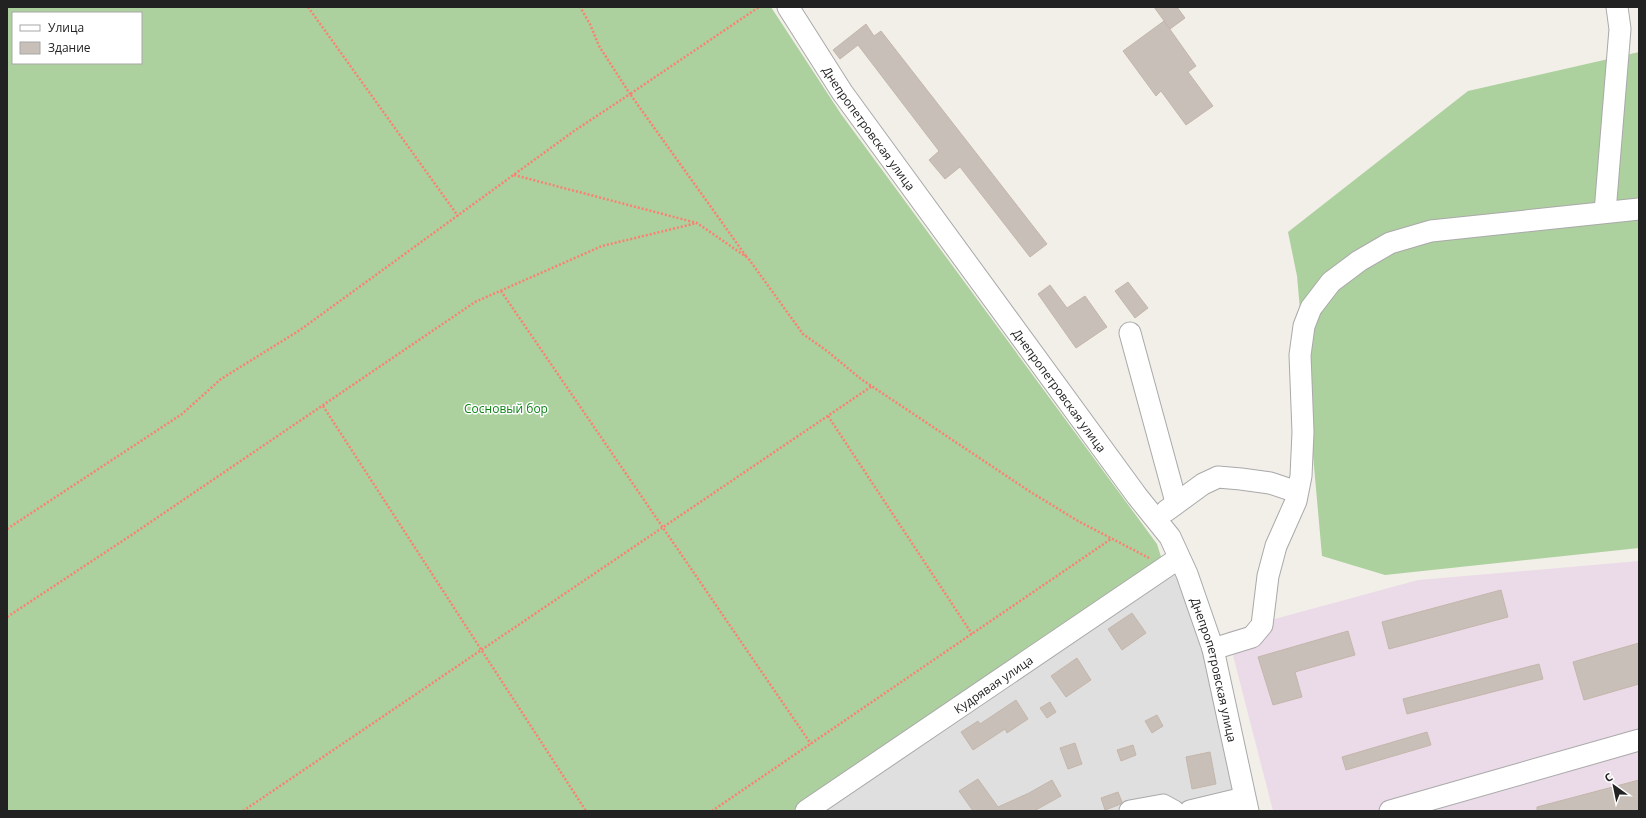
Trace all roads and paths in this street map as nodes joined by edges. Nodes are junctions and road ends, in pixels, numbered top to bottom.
1 (308, 7) edge
2 (580, 7) edge
3 (759, 7) edge
4 (788, 7) edge
5 (1617, 7) edge
6 (630, 94) junction
7 (514, 175) junction
8 (1639, 209) edge
9 (1605, 212) junction
10 (458, 216) junction
11 (697, 223) junction
12 (748, 258) junction
13 (501, 291) junction
14 (1130, 333) dead end
15 (872, 386) junction
16 (323, 406) junction
17 (828, 416) junction
18 (1298, 492) junction
19 (1176, 502) junction
20 (1156, 519) junction
21 (7, 529) edge
22 (663, 529) junction
23 (1111, 538) junction
24 (1179, 558) junction
25 (1150, 559) dead end
26 (7, 617) edge
27 (972, 634) junction
28 (1213, 649) junction
29 (482, 651) junction
30 (1639, 740) edge
31 (811, 744) junction
32 (1246, 804) edge
33 (243, 811) edge
34 (586, 811) edge
35 (712, 811) edge
36 (806, 811) edge
37 (1130, 811) edge
38 (1174, 811) edge
39 (1190, 811) edge
40 (1390, 811) edge

1 - 10 path
2 - 6 path
3 - 6 path
4 - 20 street, Днепропетровская улица
5 - 9 street
6 - 7 path
6 - 12 path
7 - 10 path
7 - 11 path
8 - 9 street
9 - 18 street
10 - 21 path
11 - 12 path
11 - 13 path
12 - 15 path
13 - 16 path
13 - 22 path
14 - 19 street
15 - 17 path
15 - 23 path
16 - 26 path
16 - 29 path
17 - 22 path
17 - 27 path
18 - 19 street
18 - 28 street
19 - 20 street
20 - 24 street, Днепропетровская улица
22 - 29 path
22 - 31 path
23 - 25 path
23 - 27 path
24 - 28 street, Днепропетровская улица
24 - 36 street, Кудрявая улица
27 - 31 path
28 - 32 street, Днепропетровская улица
29 - 33 path
29 - 34 path
30 - 40 street
31 - 35 path
32 - 39 street
37 - 38 street

